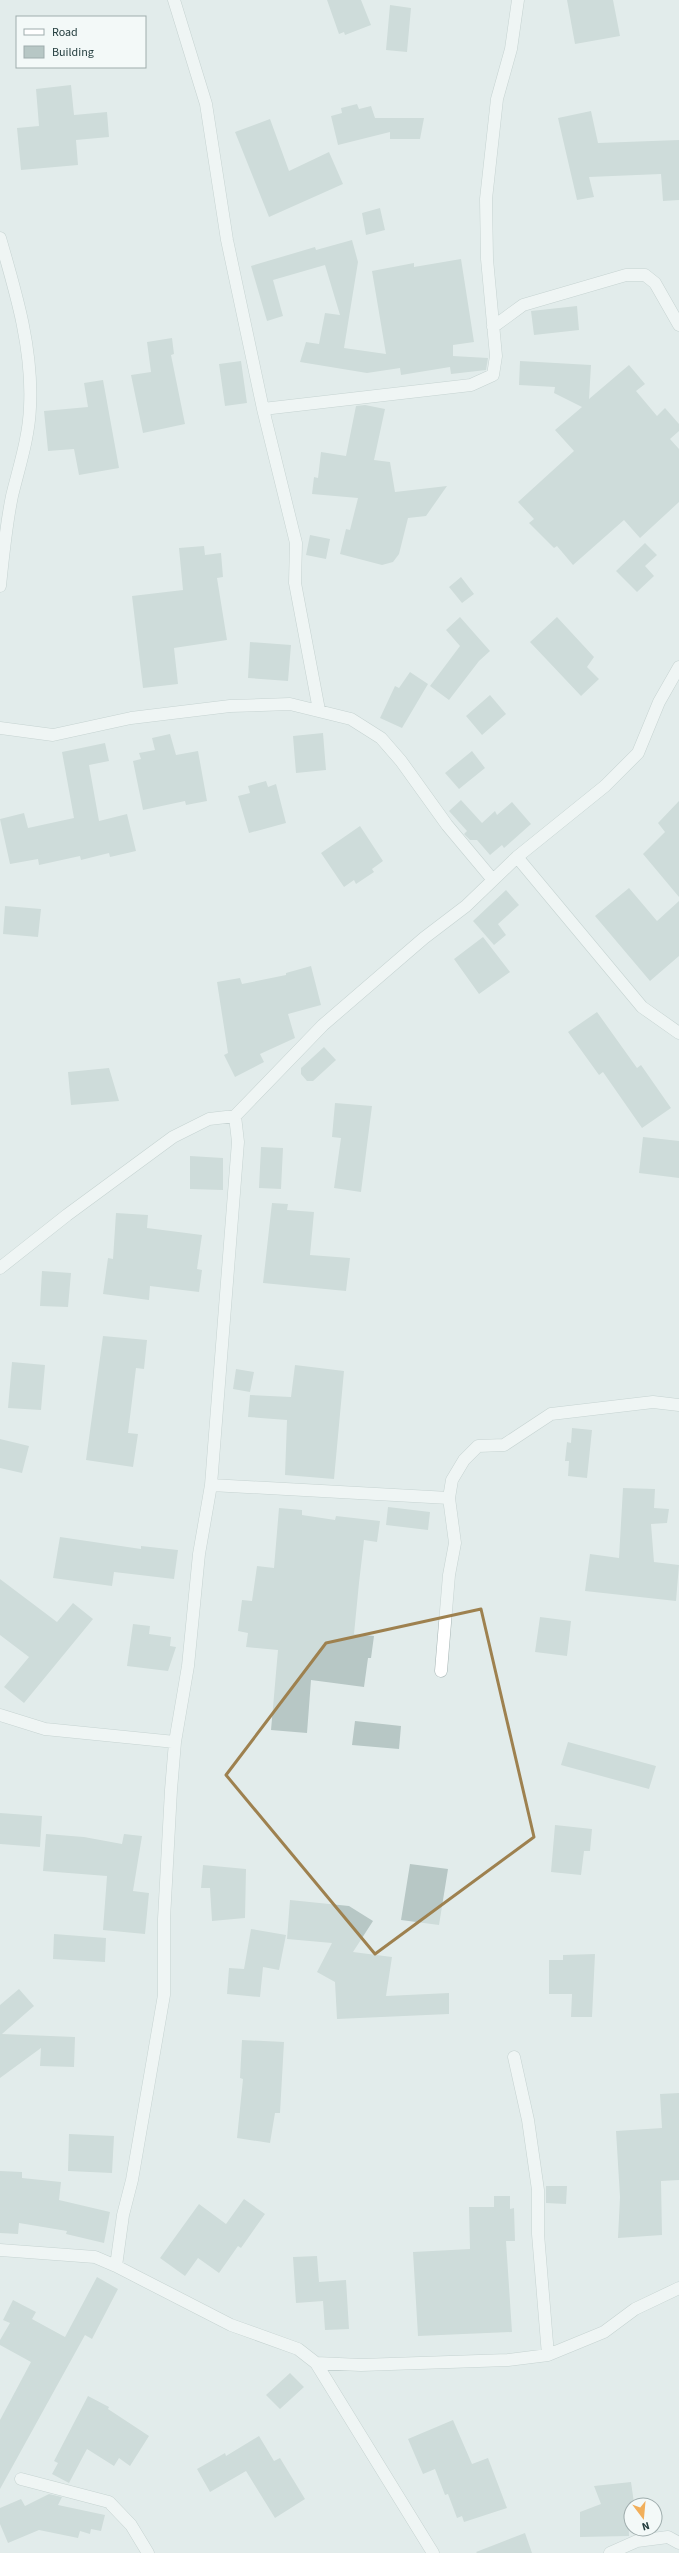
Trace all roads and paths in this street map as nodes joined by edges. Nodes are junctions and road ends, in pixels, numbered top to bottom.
1 (174, 0) edge
2 (518, 0) edge
3 (0, 238) edge
4 (679, 325) edge
5 (494, 327) junction
6 (263, 409) junction
7 (0, 586) edge
8 (679, 667) edge
9 (319, 710) junction
10 (0, 728) edge
11 (517, 857) junction
12 (493, 880) junction
13 (679, 1033) edge
14 (235, 1116) junction
15 (0, 1268) edge
16 (679, 1405) edge
17 (211, 1485) junction
18 (449, 1498) junction
19 (441, 1671) dead end
20 (0, 1715) edge
21 (175, 1742) junction
22 (514, 2056) dead end
23 (0, 2250) edge
24 (116, 2266) junction
25 (679, 2288) edge
26 (548, 2355) junction
27 (316, 2363) junction
28 (21, 2478) dead end
29 (679, 2543) edge
30 (148, 2553) edge
31 (433, 2553) edge
32 (610, 2553) edge

1 - 6 street
2 - 5 street
3 - 7 street
4 - 5 street
5 - 6 street
6 - 9 street
8 - 11 street
9 - 10 street
9 - 12 street
11 - 12 street
11 - 13 street
12 - 14 street
14 - 15 street
14 - 17 street
16 - 18 street
17 - 18 street
17 - 21 street
18 - 19 street
20 - 21 street
21 - 24 street
22 - 26 street
23 - 24 street
24 - 27 street
25 - 26 street
26 - 27 street
27 - 31 street
28 - 30 street
29 - 32 street

